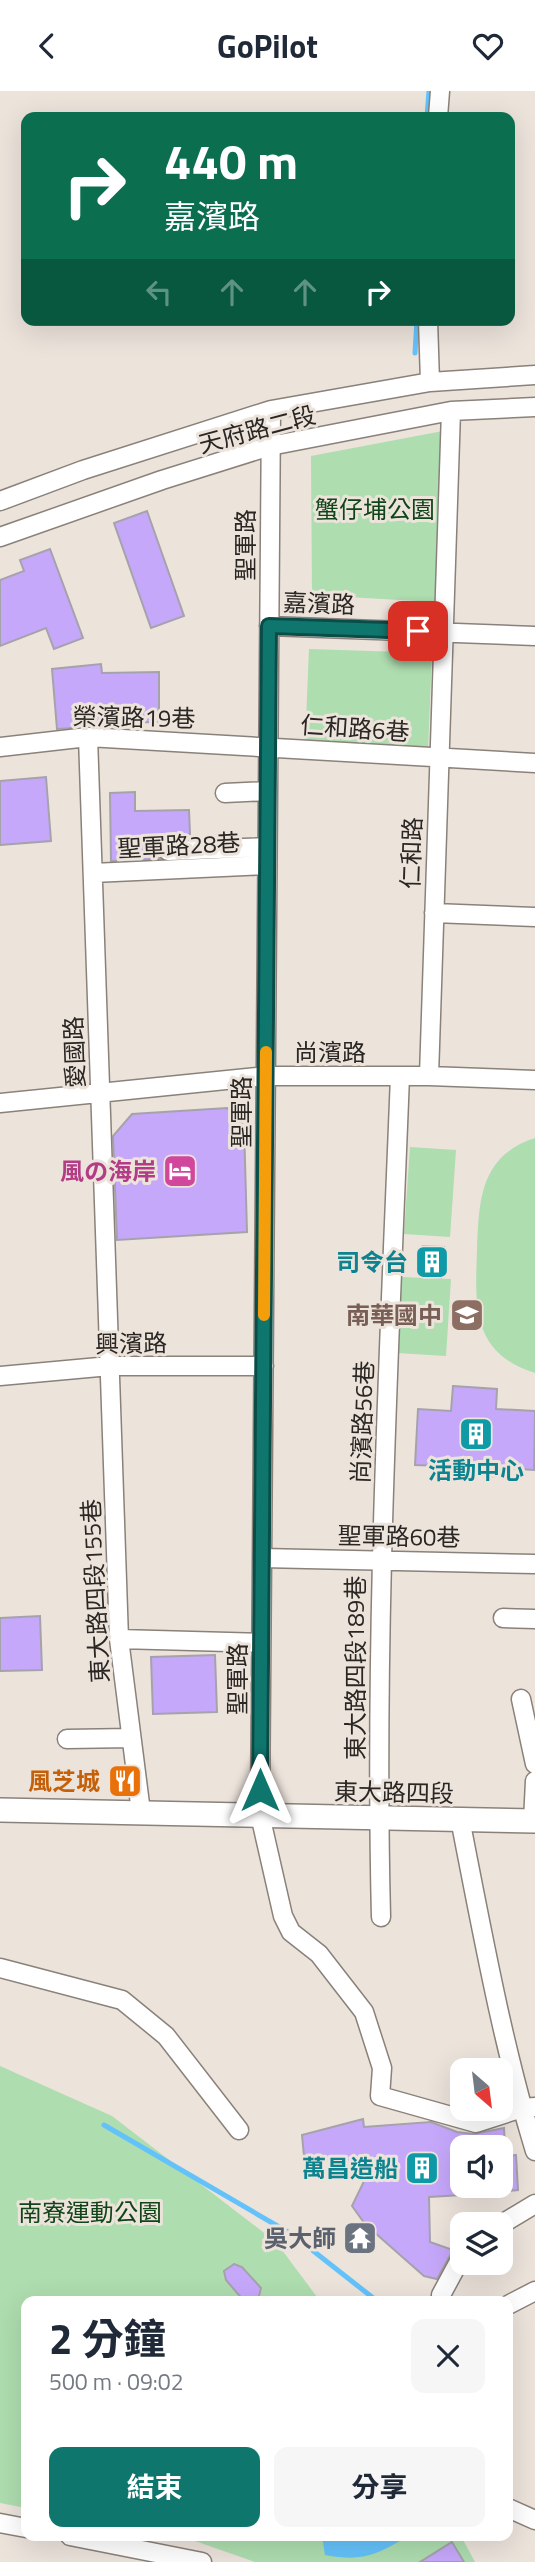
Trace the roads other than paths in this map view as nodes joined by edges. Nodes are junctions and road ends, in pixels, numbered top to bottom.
1 (440, 91) edge
2 (438, 112) edge
3 (428, 326) edge
4 (535, 375) edge
5 (430, 382) junction
6 (535, 407) edge
7 (271, 409) junction
8 (451, 411) junction
9 (270, 446) junction
10 (0, 501) edge
11 (0, 537) edge
12 (269, 626) junction
13 (443, 632) junction
14 (535, 636) edge
15 (88, 737) junction
16 (0, 747) edge
17 (268, 747) junction
18 (439, 758) junction
19 (535, 763) edge
20 (268, 791) junction
21 (225, 793) dead end
22 (267, 847) junction
23 (168, 851) dead end
24 (267, 865) junction
25 (93, 873) junction
26 (434, 913) junction
27 (535, 917) edge
28 (266, 1076) junction
29 (400, 1076) junction
30 (429, 1076) junction
31 (535, 1080) edge
32 (100, 1092) junction
33 (0, 1103) edge
34 (110, 1366) junction
35 (264, 1366) junction
36 (0, 1375) edge
37 (262, 1558) junction
38 (380, 1560) junction
39 (535, 1564) edge
40 (503, 1618) dead end
41 (535, 1619) edge
42 (119, 1639) junction
43 (261, 1643) junction
44 (521, 1699) dead end
45 (131, 1738) junction
46 (67, 1739) dead end
47 (535, 1764) edge
48 (535, 1781) edge
49 (0, 1810) edge
50 (141, 1812) junction
51 (260, 1815) junction
52 (378, 1817) junction
53 (460, 1819) junction
54 (534, 1821) edge
55 (381, 1917) dead end
56 (0, 1969) edge
57 (528, 2108) edge
58 (239, 2130) dead end
59 (535, 2151) edge
60 (535, 2204) edge
61 (513, 2217) edge
62 (452, 2275) edge
63 (535, 2291) edge
64 (441, 2295) dead end
65 (513, 2302) edge
66 (513, 2510) edge
67 (535, 2520) edge
68 (0, 2523) edge
69 (21, 2527) edge
70 (96, 2541) edge
71 (202, 2562) edge

1 - 2 street
3 - 5 street
4 - 5 street, 天府路二段
5 - 7 street, 天府路二段
6 - 8 street, 天府路二段
7 - 9 street, 聖軍路
7 - 10 street, 天府路二段
8 - 9 street, 天府路二段
8 - 13 street, 仁和路
9 - 11 street, 天府路二段
9 - 12 street, 聖軍路
12 - 13 street, 嘉濱路
12 - 17 street, 聖軍路
13 - 14 street, 嘉濱路
13 - 18 street, 仁和路
15 - 16 street, 榮濱路19巷
15 - 17 street, 榮濱路19巷
15 - 25 street, 愛國路
17 - 18 street, 仁和路6巷
17 - 20 street, 聖軍路
18 - 19 street, 仁和路6巷
18 - 26 street, 仁和路
20 - 21 street
20 - 22 street, 聖軍路
22 - 23 street
22 - 24 street, 聖軍路
24 - 25 street, 聖軍路28巷
24 - 28 street, 聖軍路
25 - 32 street, 愛國路
26 - 27 street
26 - 30 street, 仁和路
28 - 29 street, 尚濱路
28 - 32 street, 尚濱路
28 - 35 street, 聖軍路
29 - 30 street, 尚濱路
29 - 38 street, 尚濱路56巷
30 - 31 street, 尚濱路
32 - 33 street, 尚濱路
32 - 34 street, 愛國路
34 - 35 street, 興濱路
34 - 36 street, 興濱路
34 - 42 street, 東大路四段155巷
35 - 37 street, 聖軍路
37 - 38 street, 聖軍路60巷
37 - 43 street, 聖軍路
38 - 39 street, 聖軍路60巷
38 - 52 street, 東大路四段189巷
40 - 41 street
42 - 43 street
42 - 45 street, 東大路四段155巷
43 - 51 street, 聖軍路
44 - 47 street
45 - 46 street
45 - 50 street, 東大路四段155巷
48 - 54 street
49 - 50 main road, 東大路四段
50 - 51 main road, 東大路四段
51 - 52 main road, 東大路四段
51 - 57 street, 聖軍路
52 - 53 main road, 東大路四段
52 - 55 street, 東大路四段189巷
53 - 54 main road, 東大路四段
53 - 57 street
56 - 58 street
57 - 59 street
60 - 61 street
62 - 64 street
63 - 65 street
66 - 67 street
68 - 69 street
70 - 71 street

